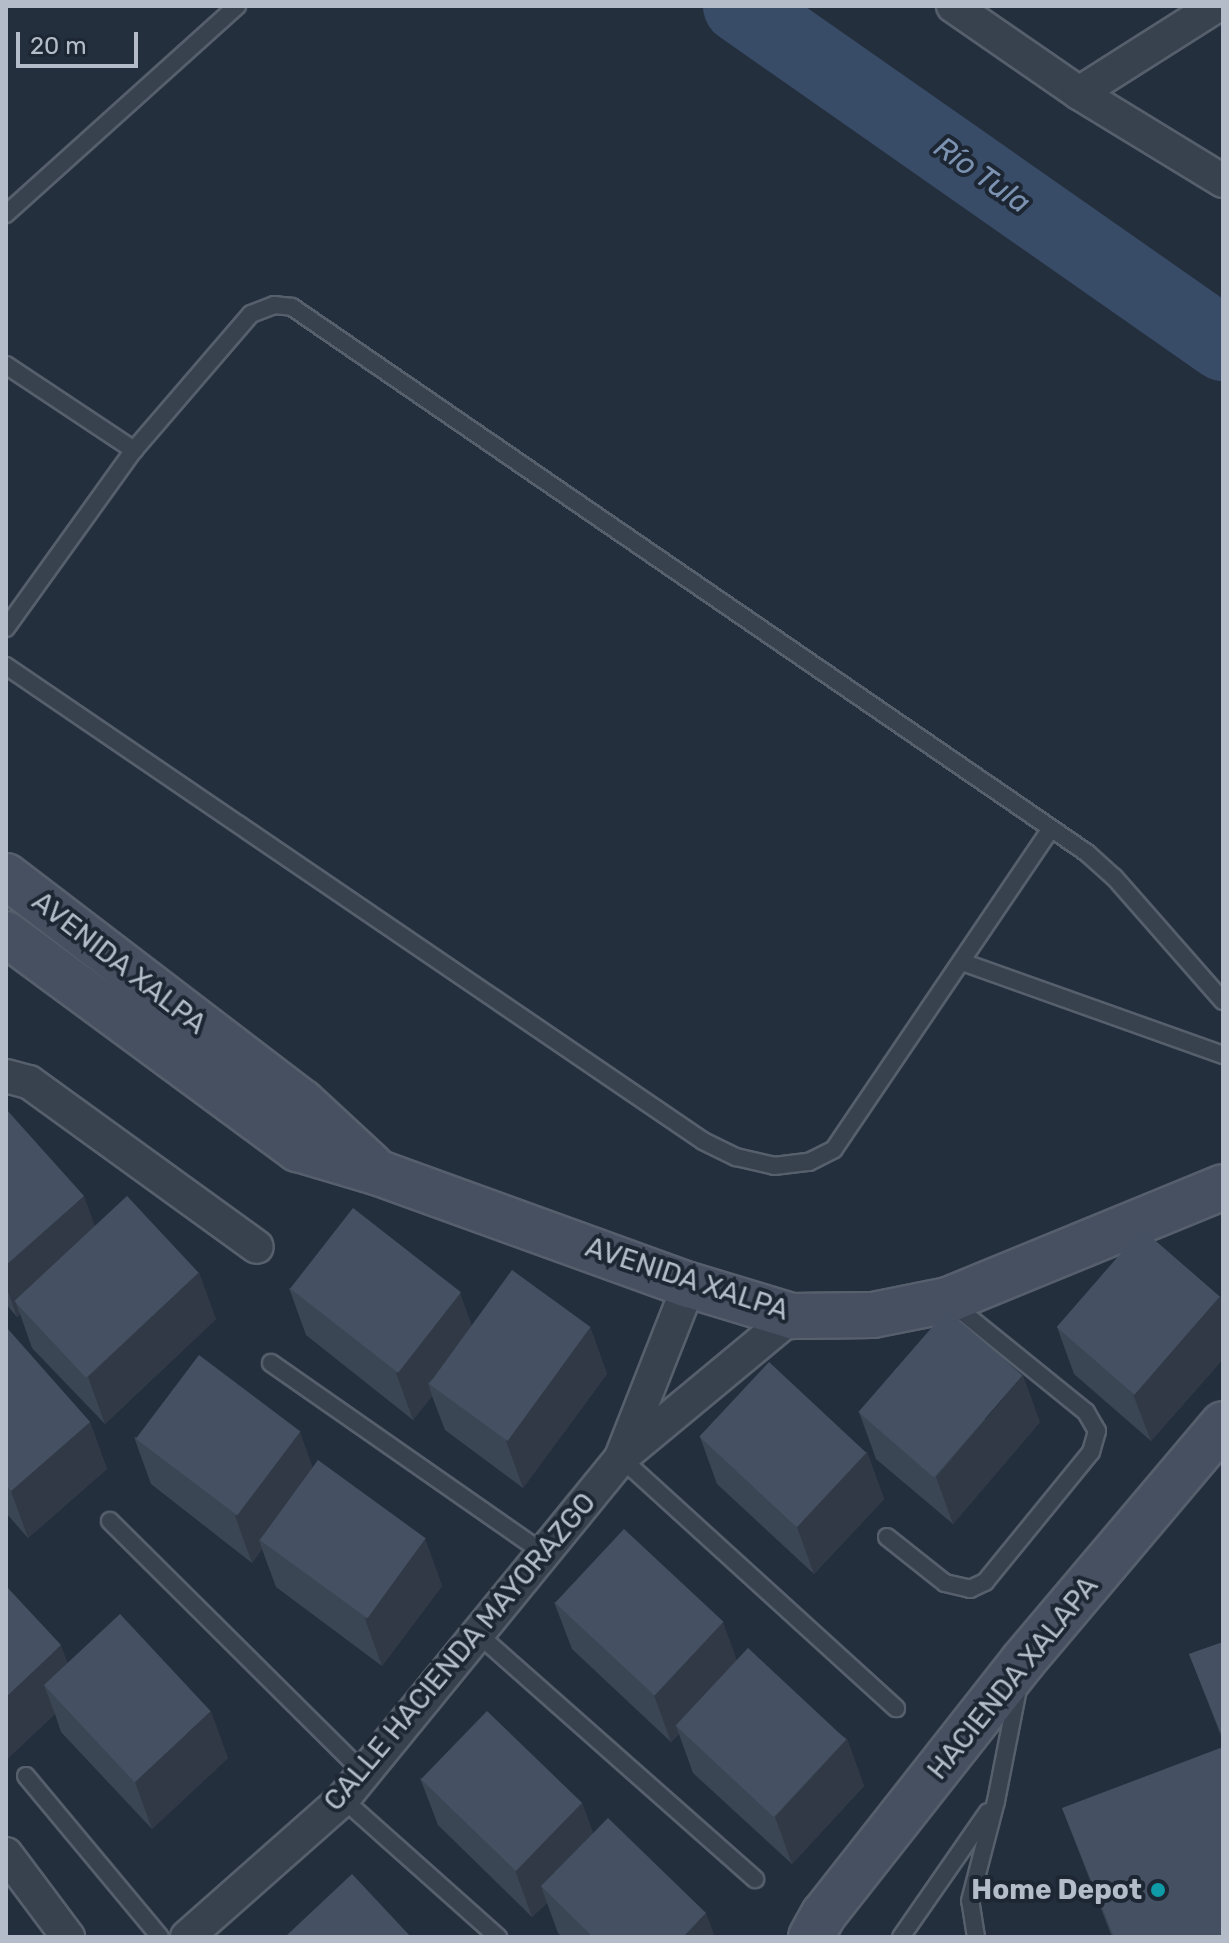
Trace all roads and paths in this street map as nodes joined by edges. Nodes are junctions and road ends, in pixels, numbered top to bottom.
1 (237, 6) edge
2 (953, 6) edge
3 (1216, 6) edge
4 (1079, 93) junction
5 (1223, 181) edge
6 (6, 214) edge
7 (6, 365) edge
8 (134, 450) junction
9 (6, 628) edge
10 (6, 666) edge
11 (1051, 829) junction
12 (6, 876) edge
13 (40, 903) junction
14 (8, 937) edge
15 (962, 962) junction
16 (1223, 1001) edge
17 (1223, 1055) edge
18 (6, 1076) edge
19 (379, 1173) junction
20 (1223, 1187) edge
21 (257, 1247) dead end
22 (689, 1285) junction
23 (948, 1300) junction
24 (792, 1316) junction
25 (271, 1363) dead end
26 (1223, 1424) edge
27 (621, 1458) junction
28 (110, 1521) dead end
29 (887, 1537) dead end
30 (543, 1553) junction
31 (478, 1634) junction
32 (1023, 1661) junction
33 (896, 1708) dead end
34 (364, 1773) junction
35 (26, 1776) dead end
36 (343, 1799) junction
37 (996, 1801) junction
38 (6, 1854) edge
39 (755, 1879) dead end
40 (68, 1937) edge
41 (160, 1937) edge
42 (187, 1937) edge
43 (498, 1937) edge
44 (811, 1937) edge
45 (901, 1937) edge
46 (976, 1937) edge

1 - 6 lane
2 - 4 street
3 - 4 street
4 - 5 street
7 - 8 lane
8 - 9 lane
8 - 11 lane
10 - 15 lane
11 - 15 lane
11 - 16 lane
12 - 13 main road, AVENIDA XALPA
13 - 14 main road
13 - 19 main road, AVENIDA XALPA
14 - 19 main road, AVENIDA XALPA
15 - 17 lane
18 - 21 street
19 - 22 main road, AVENIDA XALPA
20 - 23 main road, AVENIDA XALPA
22 - 24 main road, AVENIDA XALPA
22 - 27 street, CALLE HACIENDA MAYORAZGO
23 - 24 main road, AVENIDA XALPA
23 - 29 lane
24 - 27 street, CALLE HACIENDA MAYORAZGO
25 - 30 lane
26 - 32 main road, HACIENDA XALAPA
27 - 30 street, CALLE HACIENDA MAYORAZGO
27 - 33 lane
28 - 34 lane
30 - 31 street, CALLE HACIENDA MAYORAZGO
31 - 34 street, CALLE HACIENDA MAYORAZGO
31 - 39 lane
32 - 37 lane
32 - 44 main road, HACIENDA XALAPA
34 - 36 street, CALLE HACIENDA MAYORAZGO
35 - 41 lane
36 - 42 street, CALLE HACIENDA MAYORAZGO
36 - 43 lane
37 - 45 lane
37 - 46 lane
38 - 40 street

